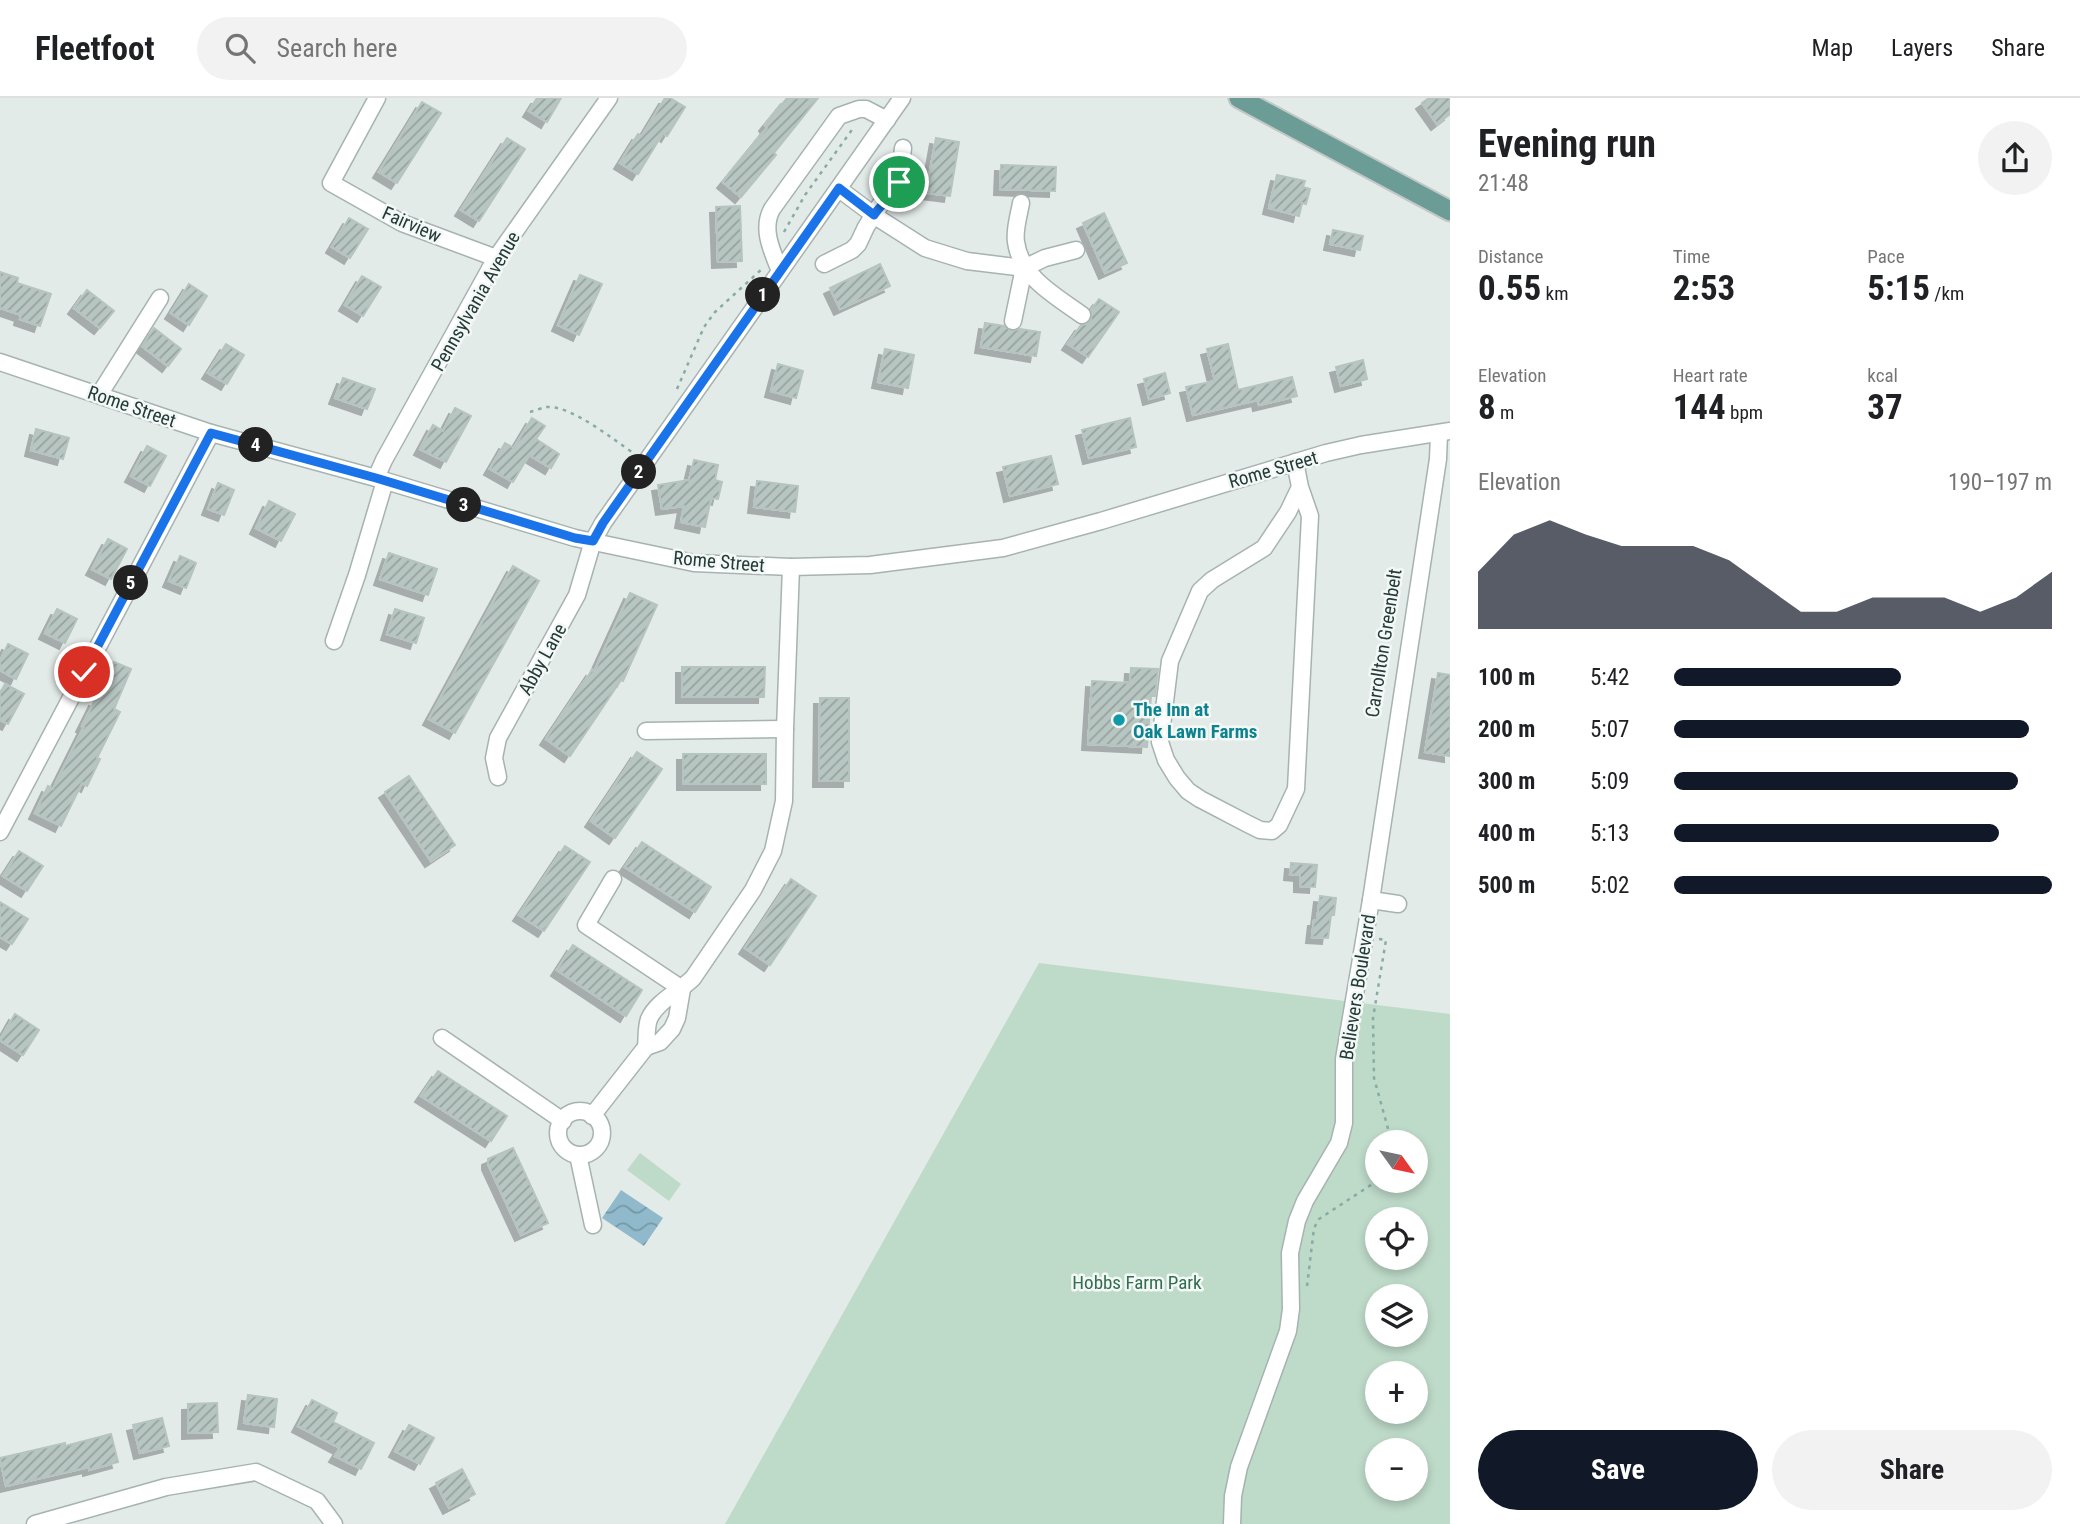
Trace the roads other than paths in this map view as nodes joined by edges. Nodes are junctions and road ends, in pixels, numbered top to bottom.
1 (377, 98) edge
2 (609, 98) edge
3 (902, 98) edge
4 (1239, 98) edge
5 (887, 120) junction
6 (903, 148) dead end
7 (839, 188) junction
8 (1021, 203) dead end
9 (1450, 211) edge
10 (874, 215) junction
11 (1076, 250) dead end
12 (496, 258) junction
13 (824, 264) dead end
14 (773, 267) junction
15 (1024, 268) junction
16 (160, 298) dead end
17 (1082, 315) dead end
18 (1013, 321) dead end
19 (0, 362) edge
20 (99, 395) junction
21 (1445, 432) edge
22 (211, 433) junction
23 (1295, 462) junction
24 (380, 479) junction
25 (1300, 487) junction
26 (593, 541) junction
27 (791, 567) junction
28 (334, 640) dead end
29 (785, 729) junction
30 (646, 731) dead end
31 (498, 776) dead end
32 (0, 832) edge
33 (613, 879) dead end
34 (1371, 900) junction
35 (1398, 904) dead end
36 (682, 989) junction
37 (442, 1038) dead end
38 (646, 1047) junction
39 (592, 1116) junction
40 (563, 1121) junction
41 (578, 1155) junction
42 (593, 1225) dead end
43 (35, 1524) edge
44 (334, 1524) edge
45 (1232, 1524) edge

1 - 12 street, Fairview
2 - 12 street, Pennsylvania Avenue
3 - 5 street, Abby Lane
4 - 9 main road
5 - 7 street, Abby Lane
5 - 14 street
6 - 10 street
7 - 10 street
7 - 14 street, Abby Lane
8 - 15 street
10 - 13 street
10 - 15 street
11 - 15 street
12 - 24 street, Pennsylvania Avenue
14 - 26 street, Abby Lane
15 - 17 street
15 - 18 street
16 - 20 street
19 - 20 street, Rome Street
20 - 22 street, Rome Street
21 - 23 street, Rome Street
21 - 34 street, Believers Boulevard
22 - 24 street, Rome Street
22 - 32 street
23 - 25 street
23 - 27 street, Rome Street
24 - 26 street, Rome Street
24 - 28 street, Pennsylvania Avenue
25 - 25 street
26 - 27 street, Rome Street
26 - 31 street, Abby Lane
27 - 29 street
29 - 30 street
29 - 36 street
33 - 36 street
34 - 35 street
34 - 45 street, Believers Boulevard
36 - 38 street
36 - 38 street
37 - 40 street
38 - 39 street
39 - 40 street
39 - 41 street
40 - 41 street
41 - 42 street
43 - 44 street

